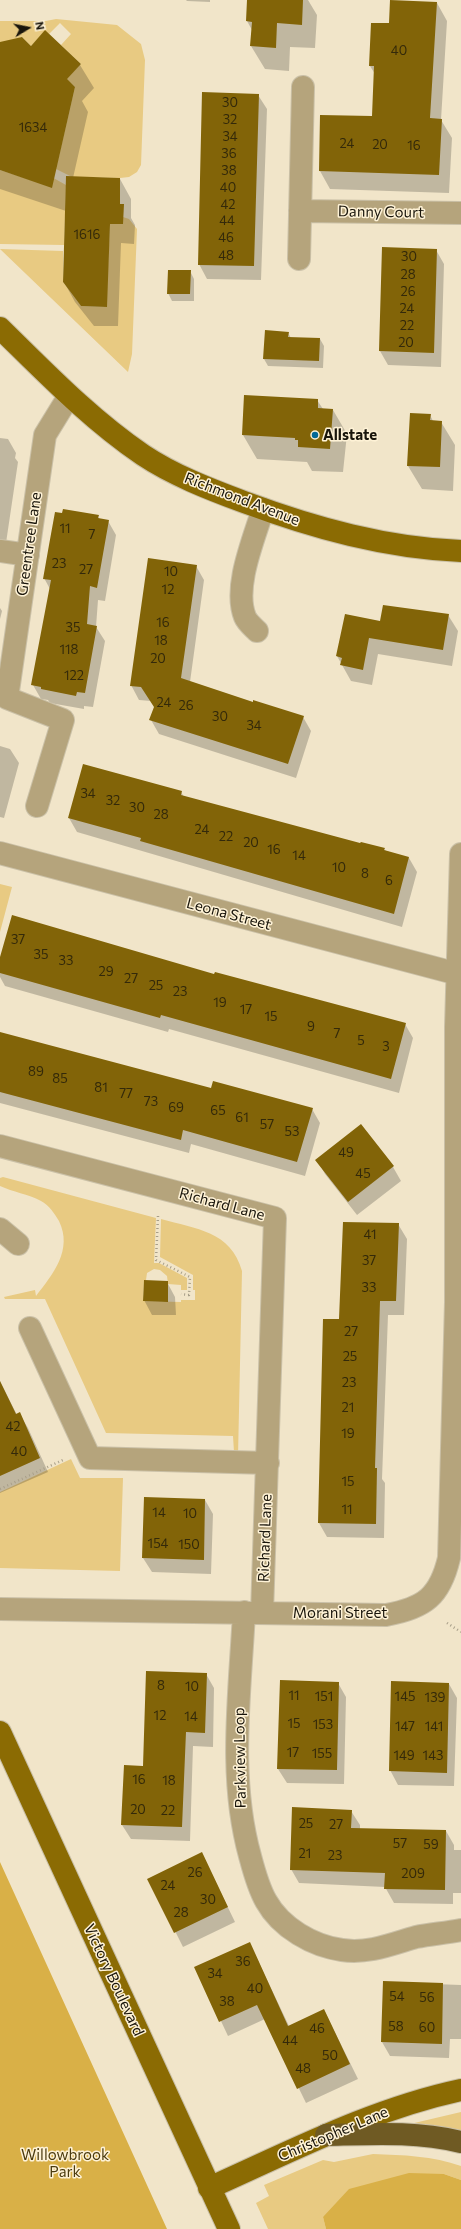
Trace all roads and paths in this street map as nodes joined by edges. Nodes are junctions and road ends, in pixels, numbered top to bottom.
1 (302, 87) dead end
2 (300, 211) junction
3 (461, 213) edge
4 (299, 260) dead end
5 (0, 328) edge
6 (69, 396) junction
7 (264, 509) junction
8 (0, 551) edge
9 (461, 551) edge
10 (28, 555) junction
11 (257, 631) dead end
12 (37, 806) dead end
13 (0, 853) edge
14 (461, 854) edge
15 (458, 974) junction
16 (459, 1028) edge
17 (0, 1146) edge
18 (158, 1216) dead end
19 (0, 1229) edge
20 (18, 1244) dead end
21 (181, 1294) dead end
22 (459, 1302) edge
23 (30, 1328) dead end
24 (70, 1457) dead end
25 (268, 1463) junction
26 (0, 1489) edge
27 (0, 1609) edge
28 (253, 1612) junction
29 (447, 1623) dead end
30 (461, 1632) edge
31 (0, 1732) edge
32 (461, 1930) edge
33 (461, 2090) edge
34 (326, 2135) junction
35 (461, 2142) edge
36 (209, 2188) junction
37 (229, 2229) edge

1 - 2 street
2 - 3 street, Danny Court
2 - 4 street
5 - 6 main road, Richmond Avenue
6 - 7 main road, Richmond Avenue
6 - 10 street, Greentree Lane
7 - 9 main road, Richmond Avenue
7 - 11 street
8 - 10 street
10 - 12 street, Greentree Lane
13 - 15 street, Leona Street
14 - 15 street, Morani Street
15 - 16 street, Morani Street
16 - 22 street, Morani Street
17 - 25 street, Richard Lane
18 - 21 path
19 - 20 street
22 - 28 street, Morani Street
23 - 25 street
24 - 26 path
25 - 28 street, Richard Lane
27 - 28 street, Morani Street
28 - 32 street, Parkview Loop
29 - 30 path
31 - 36 main road, Victory Boulevard
33 - 34 main road, Christopher Lane
34 - 35 highway
34 - 36 main road, Christopher Lane
36 - 37 main road, Victory Boulevard

